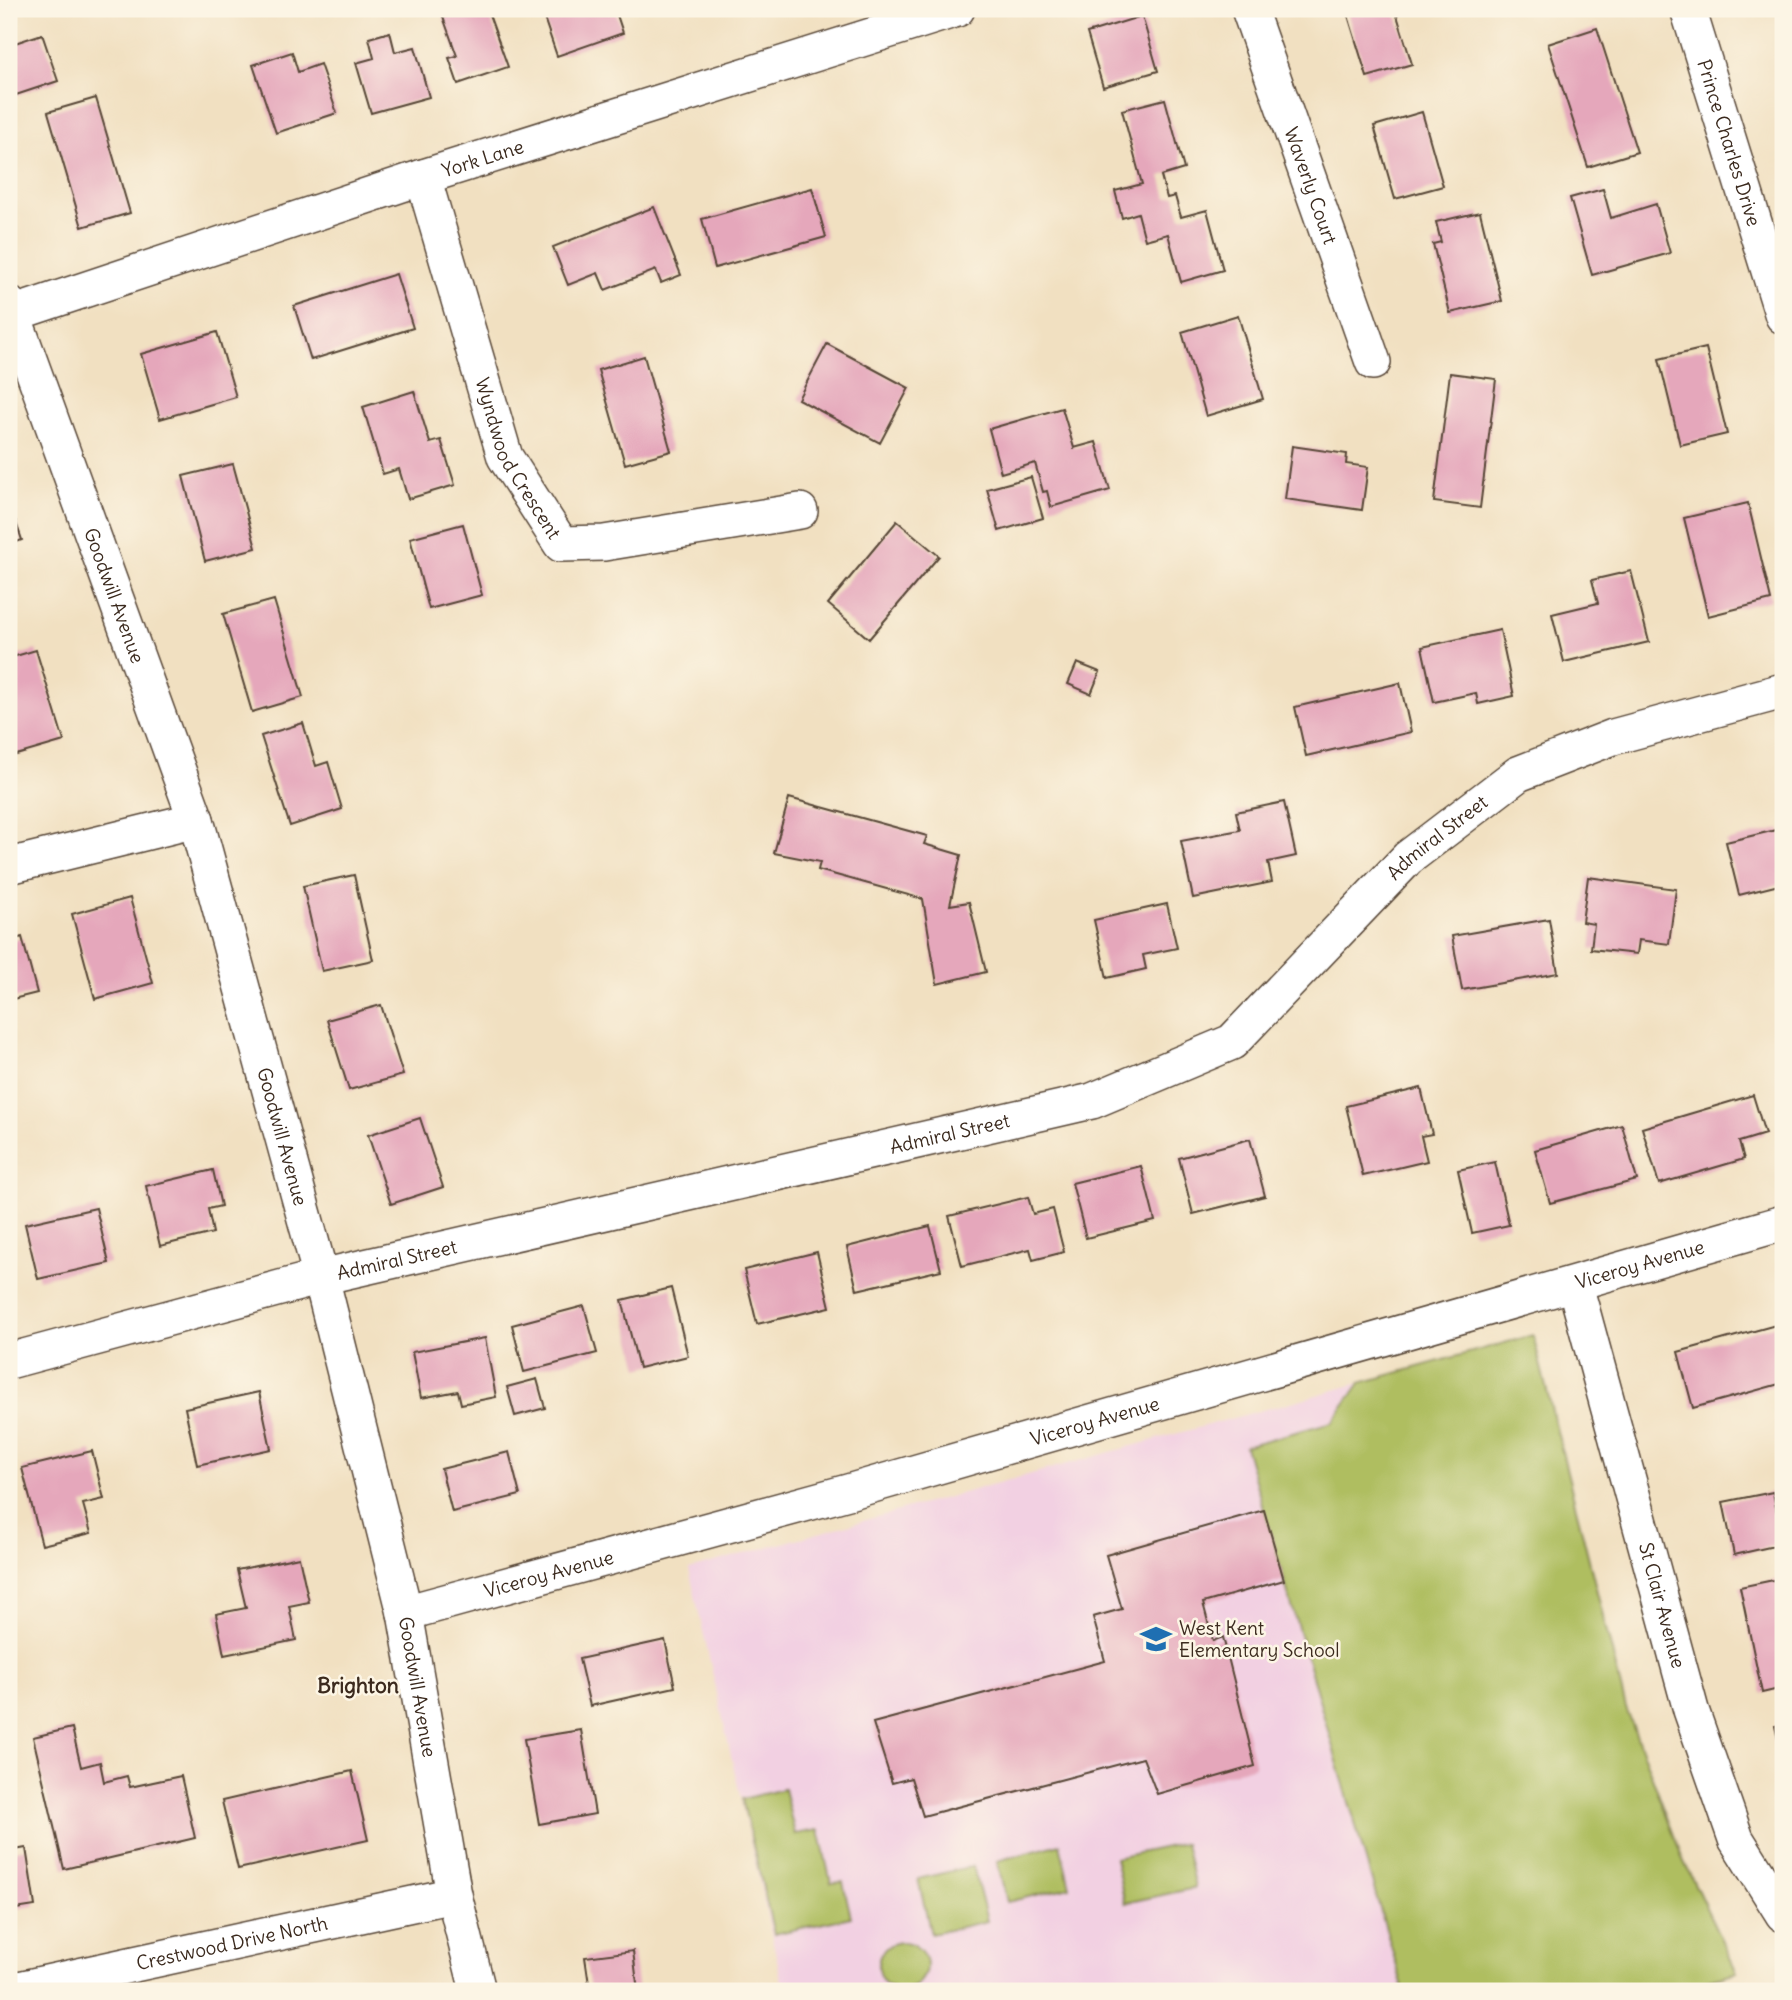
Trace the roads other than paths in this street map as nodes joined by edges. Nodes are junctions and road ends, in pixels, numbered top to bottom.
1 (957, 9) edge
2 (1249, 9) edge
3 (1688, 9) edge
4 (423, 177) junction
5 (10, 311) edge
6 (1783, 316) edge
7 (1373, 362) dead end
8 (800, 511) dead end
9 (1783, 691) edge
10 (196, 820) junction
11 (9, 866) edge
12 (1783, 1223) edge
13 (321, 1277) junction
14 (1575, 1284) junction
15 (9, 1361) edge
16 (405, 1613) junction
17 (454, 1895) junction
18 (1783, 1914) edge
19 (9, 1991) edge
20 (478, 1991) edge

1 - 4 street, York Lane
2 - 7 street, Waverly Court
3 - 6 street, Prince Charles Drive
4 - 5 street, York Lane
4 - 8 street, Wyndwood Crescent
5 - 10 street, Goodwill Avenue
9 - 13 street, Admiral Street
10 - 11 street
10 - 13 street, Goodwill Avenue
12 - 14 street, Viceroy Avenue
13 - 15 street, Admiral Street
13 - 16 street, Goodwill Avenue
14 - 16 street, Viceroy Avenue
14 - 18 street, St Clair Avenue
16 - 17 street, Goodwill Avenue
17 - 19 street, Crestwood Drive North
17 - 20 street, Goodwill Avenue

